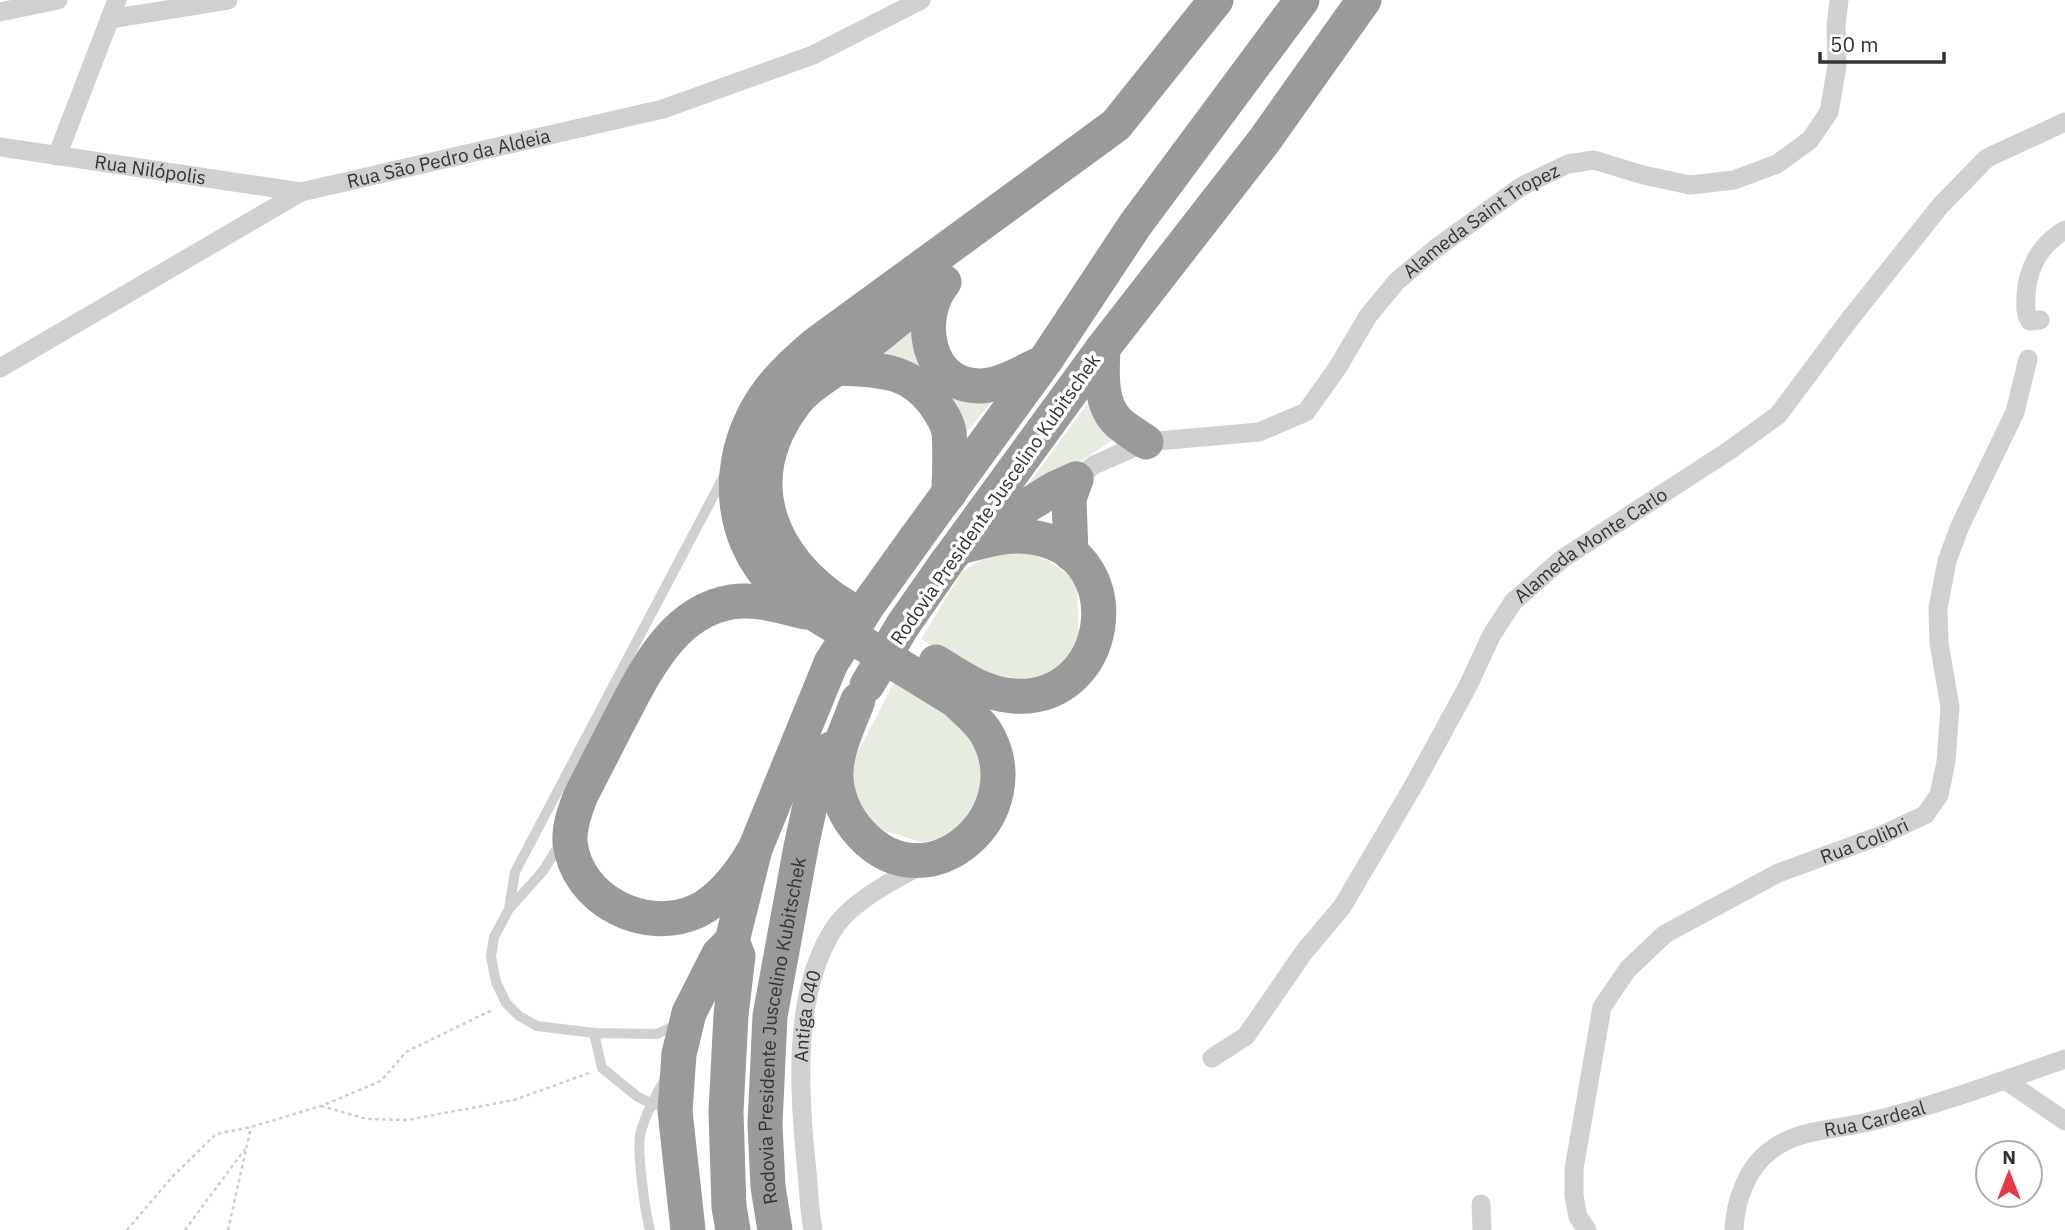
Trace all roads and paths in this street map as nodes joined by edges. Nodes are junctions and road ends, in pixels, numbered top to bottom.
1 (58, 0) edge
2 (228, 0) edge
3 (921, 0) edge
4 (1216, 0) edge
5 (1240, 0) edge
6 (1302, 0) edge
7 (1364, 0) edge
8 (1839, 0) edge
9 (113, 9) edge
10 (0, 12) edge
11 (2065, 122) edge
12 (0, 147) edge
13 (57, 156) junction
14 (301, 192) junction
15 (2065, 230) edge
16 (941, 284) junction
17 (2039, 320) dead end
18 (1103, 348) junction
19 (2028, 359) dead end
20 (4, 360) edge
21 (1045, 361) junction
22 (837, 368) junction
23 (745, 438) junction
24 (1146, 442) junction
25 (1076, 480) junction
26 (949, 494) junction
27 (954, 553) junction
28 (1071, 554) junction
29 (817, 615) junction
30 (863, 692) junction
31 (571, 824) junction
32 (755, 849) junction
33 (934, 860) junction
34 (509, 909) junction
35 (732, 941) junction
36 (506, 1003) junction
37 (689, 1013) junction
38 (594, 1033) junction
39 (1212, 1058) dead end
40 (2065, 1059) edge
41 (602, 1068) junction
42 (2005, 1080) junction
43 (321, 1106) junction
44 (663, 1107) junction
45 (2065, 1121) edge
46 (251, 1126) junction
47 (247, 1147) junction
48 (1481, 1204) dead end
49 (127, 1230) edge
50 (185, 1230) edge
51 (228, 1230) edge
52 (650, 1230) edge
53 (688, 1230) edge
54 (733, 1230) edge
55 (775, 1230) edge
56 (813, 1230) edge
57 (1482, 1230) edge
58 (1587, 1230) edge
59 (1734, 1230) edge

1 - 10 street
2 - 9 street
3 - 14 street, Rua São Pedro da Aldeia
4 - 23 highway
5 - 16 highway
6 - 21 highway, Rodovia Presidente Juscelino Kubitschek
7 - 18 highway, Rodovia Presidente Juscelino Kubitschek
8 - 24 street, Alameda Saint Tropez
9 - 13 street
11 - 39 street, Alameda Monte Carlo
12 - 13 street, Rua Nilópolis
13 - 14 street, Rua Nilópolis
14 - 20 street, Rua São Pedro da Aldeia
15 - 17 street
16 - 21 highway
16 - 22 highway
18 - 24 highway
18 - 27 highway, Rodovia Presidente Juscelino Kubitschek
19 - 58 street, Rua Colibri
21 - 26 highway, Rodovia Presidente Juscelino Kubitschek
22 - 26 highway
22 - 28 highway
23 - 29 highway
23 - 34 lane
24 - 25 street, Alameda Saint Tropez
25 - 27 highway
25 - 28 highway
26 - 32 highway, Rodovia Presidente Juscelino Kubitschek, bridge
27 - 28 highway
27 - 30 highway, Rodovia Presidente Juscelino Kubitschek, bridge
29 - 31 highway
29 - 33 highway
30 - 33 highway
30 - 55 highway, Rodovia Presidente Juscelino Kubitschek
31 - 32 highway
31 - 34 lane
32 - 35 highway, Rodovia Presidente Juscelino Kubitschek
33 - 56 street, Antiga 040
34 - 36 lane
35 - 37 highway
35 - 54 highway, Rodovia Presidente Juscelino Kubitschek
36 - 38 lane
36 - 43 path
37 - 38 lane
37 - 44 highway
38 - 41 lane
40 - 42 street, Rua Cardeal
41 - 43 path
41 - 44 lane
42 - 45 street
42 - 59 street, Rua Cardeal
43 - 46 path
44 - 52 lane
44 - 53 highway
46 - 47 path
46 - 49 path
47 - 50 path
47 - 51 path
48 - 57 street

